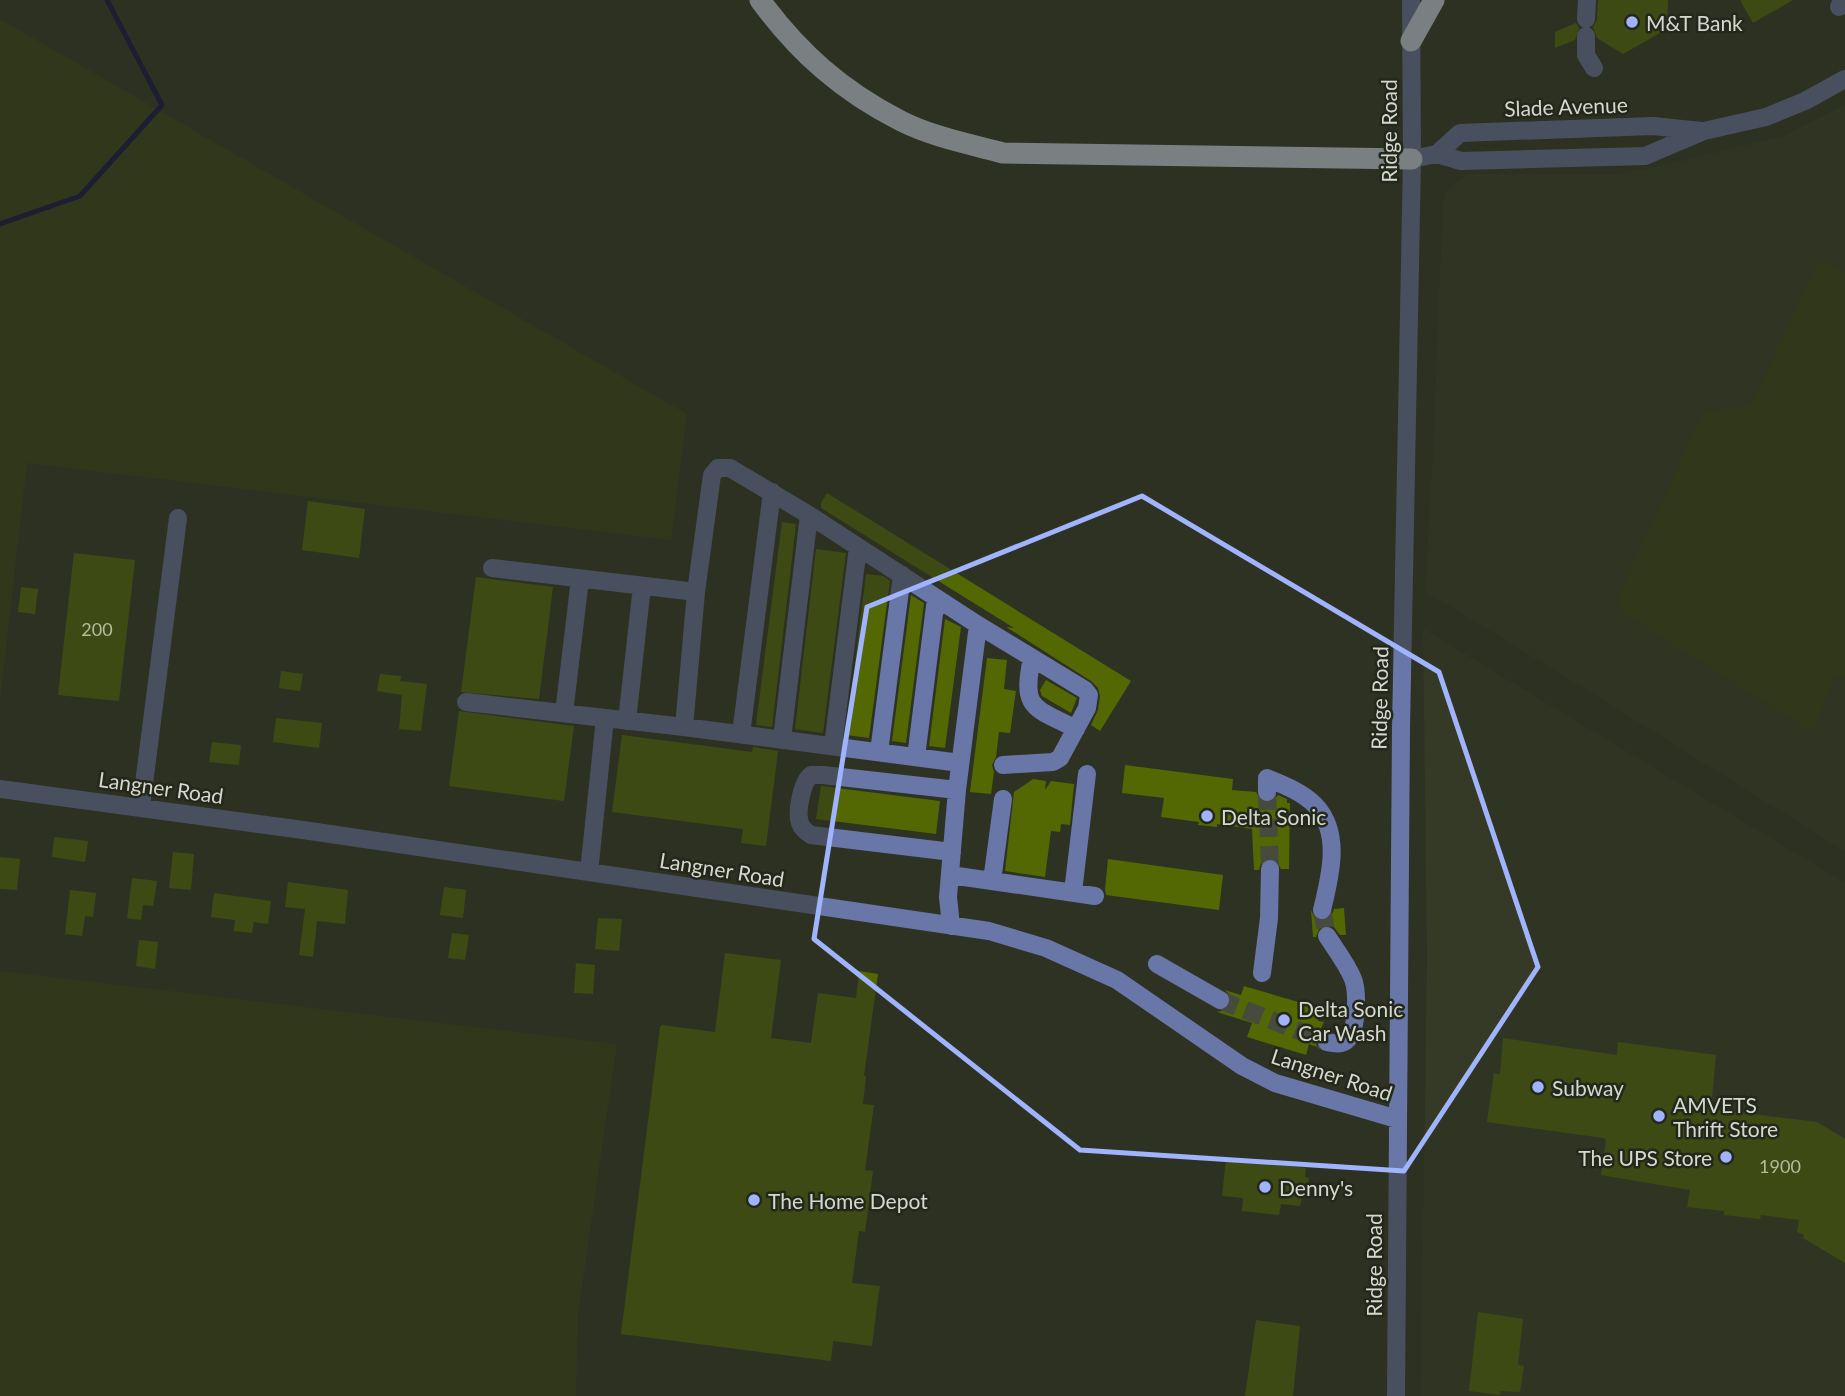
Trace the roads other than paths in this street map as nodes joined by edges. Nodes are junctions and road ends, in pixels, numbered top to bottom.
1 (760, 0) edge
2 (1411, 0) edge
3 (1434, 0) edge
4 (1587, 0) edge
5 (1411, 41) junction
6 (1594, 68) dead end
7 (1845, 79) edge
8 (1704, 131) junction
9 (1437, 154) junction
10 (1412, 159) junction
11 (772, 492) junction
12 (809, 515) junction
13 (178, 519) dead end
14 (859, 547) junction
15 (492, 568) dead end
16 (902, 575) junction
17 (580, 579) junction
18 (642, 586) junction
19 (696, 592) junction
20 (936, 598) junction
21 (978, 625) junction
22 (1032, 658) junction
23 (466, 702) dead end
24 (564, 713) junction
25 (605, 718) junction
26 (627, 720) junction
27 (684, 727) junction
28 (1076, 729) junction
29 (741, 734) junction
30 (782, 739) junction
31 (833, 746) junction
32 (879, 752) junction
33 (916, 757) junction
34 (960, 763) junction
35 (1003, 765) dead end
36 (1087, 774) dead end
37 (0, 789) edge
38 (957, 790) junction
39 (1267, 792) dead end
40 (1003, 799) dead end
41 (141, 807) junction
42 (952, 852) junction
43 (1270, 869) tunnel mouth
44 (589, 872) junction
45 (950, 875) junction
46 (992, 881) junction
47 (1073, 892) junction
48 (1095, 896) dead end
49 (1322, 909) tunnel mouth
50 (951, 926) junction
51 (1327, 936) tunnel mouth
52 (1157, 964) dead end
53 (1262, 973) dead end
54 (1220, 1000) tunnel mouth
55 (1327, 1042) dead end
56 (1397, 1119) junction
57 (1396, 1396) edge

1 - 10 highway
2 - 5 street, Ridge Road
3 - 5 highway
4 - 6 street
5 - 10 street, Ridge Road
7 - 8 street, Slade Avenue
8 - 9 street, Slade Avenue
8 - 9 street, Slade Avenue
9 - 10 street, Slade Avenue
10 - 56 street, Ridge Road
11 - 12 street
11 - 19 street
11 - 29 street
12 - 14 street
12 - 30 street
13 - 41 street
14 - 16 street
14 - 31 street
15 - 17 street
16 - 20 street
16 - 32 street
17 - 18 street
17 - 24 street
18 - 19 street
18 - 26 street
19 - 27 street
20 - 21 street
20 - 33 street
21 - 22 street
21 - 34 street
22 - 28 street
22 - 28 street
23 - 24 street
24 - 25 street
25 - 26 street
25 - 44 street
26 - 27 street
27 - 29 street
28 - 35 street
29 - 30 street
30 - 31 street
31 - 32 street
32 - 33 street
33 - 34 street
34 - 38 street
36 - 47 street
37 - 41 street, Langner Road
38 - 42 street
38 - 42 street
39 - 49 street
40 - 46 street
41 - 44 street, Langner Road
42 - 45 street
43 - 53 street
44 - 50 street, Langner Road
45 - 46 street
45 - 50 street
46 - 47 street
47 - 48 street
50 - 56 street, Langner Road
51 - 55 street
52 - 54 street
56 - 57 street, Ridge Road

